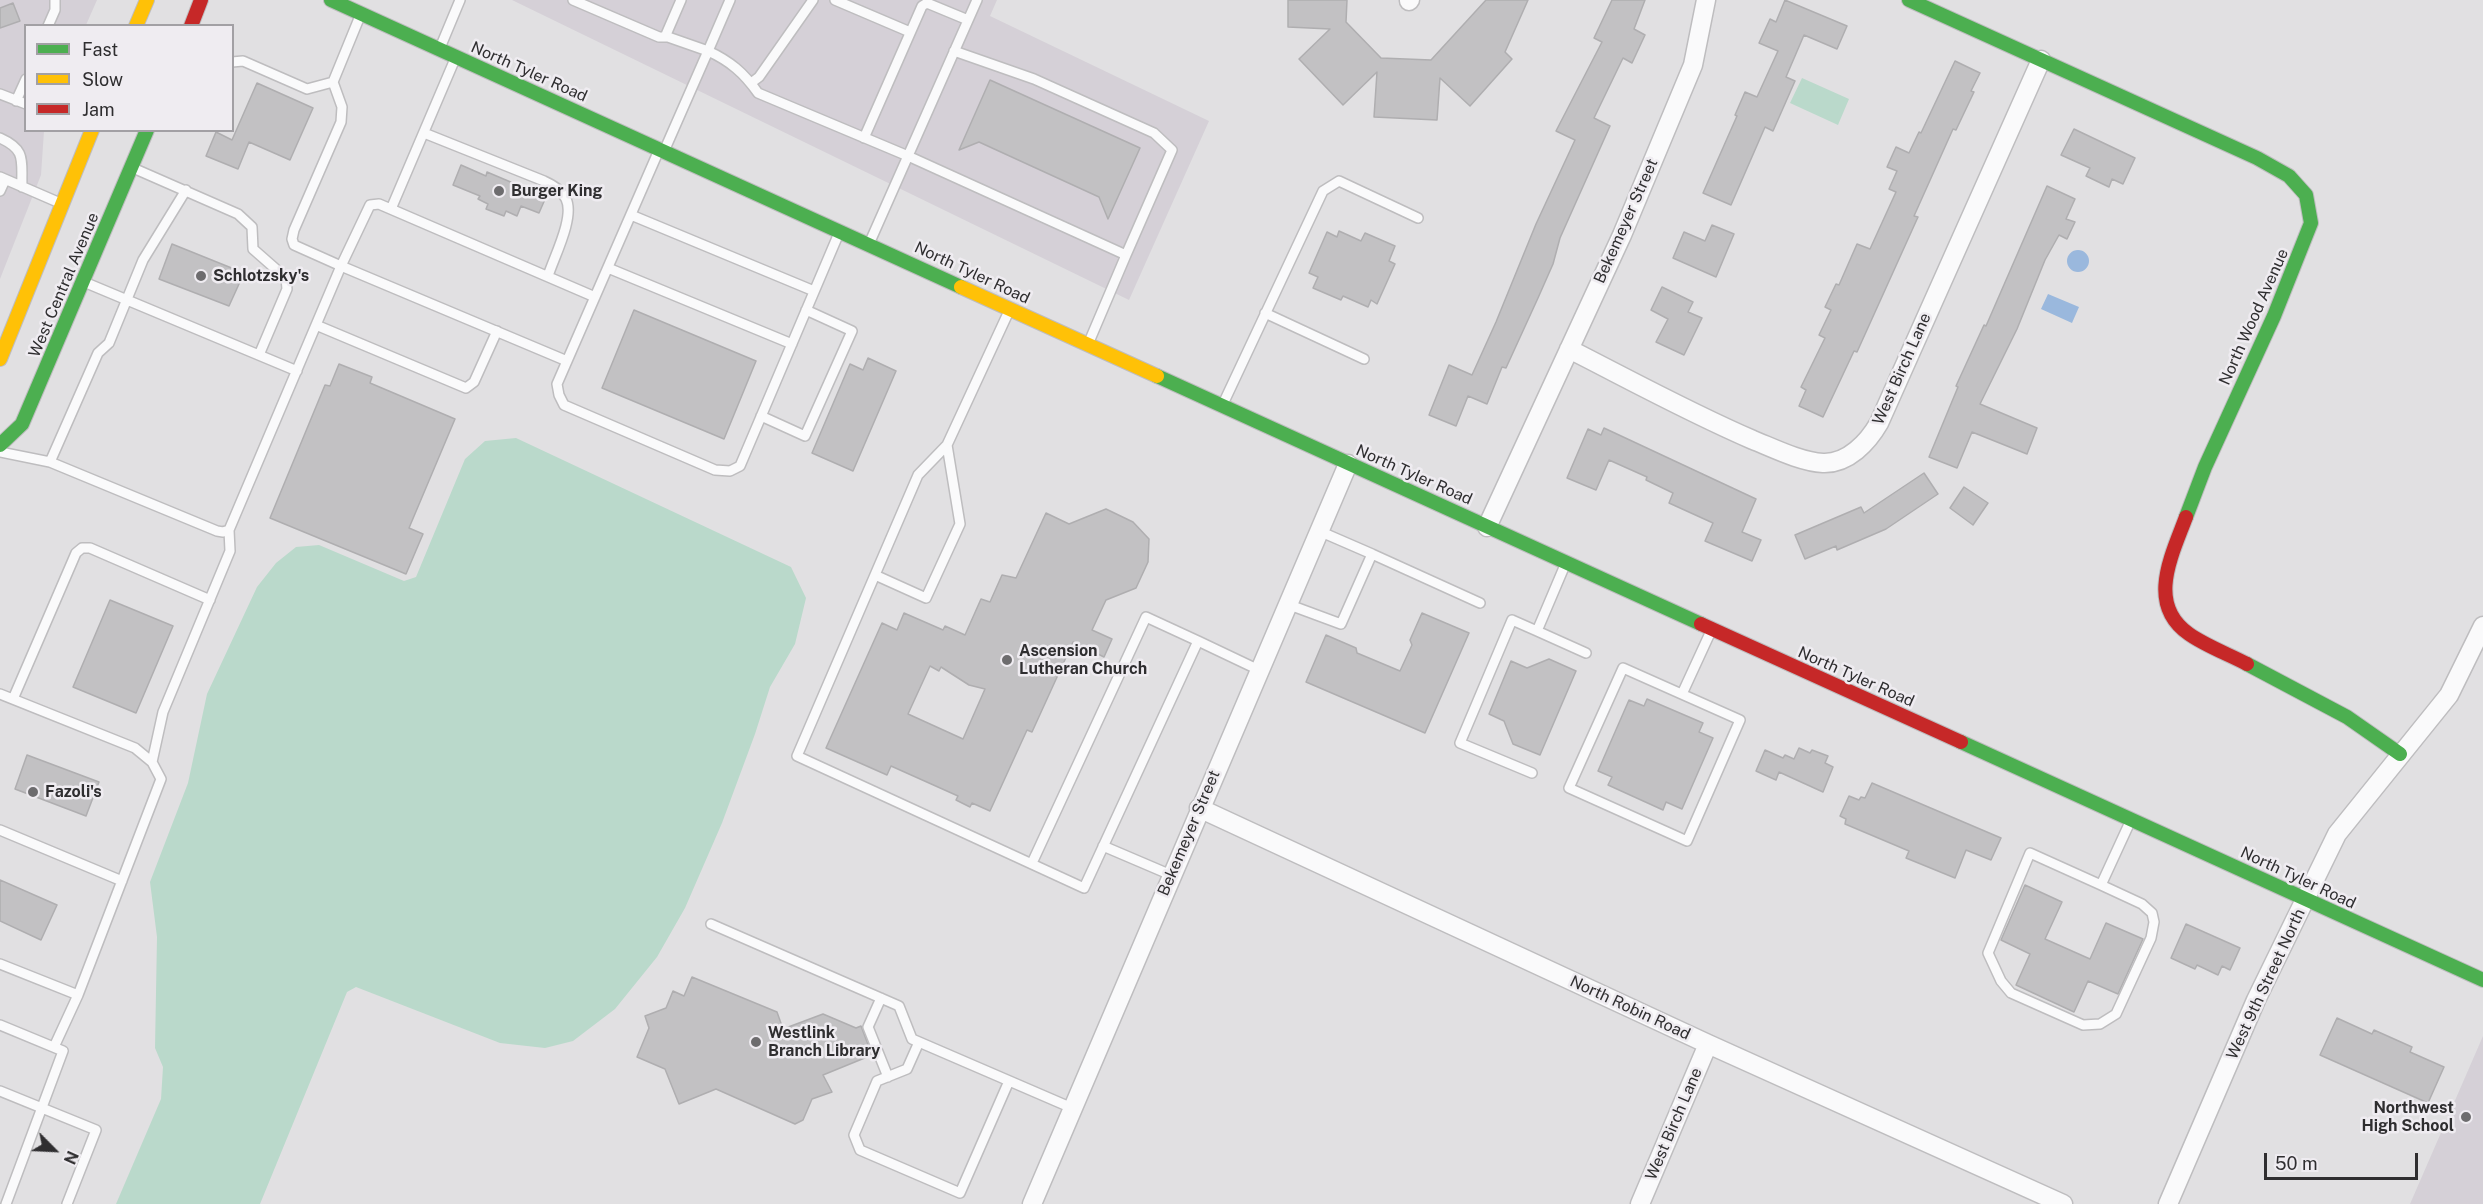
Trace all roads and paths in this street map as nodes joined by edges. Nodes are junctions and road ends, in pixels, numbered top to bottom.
1 (56, 0) edge
2 (147, 0) edge
3 (201, 0) edge
4 (331, 0) edge
5 (460, 0) edge
6 (573, 0) edge
7 (681, 0) edge
8 (730, 0) edge
9 (813, 0) edge
10 (835, 0) edge
11 (977, 0) edge
12 (1706, 0) edge
13 (1909, 0) edge
14 (361, 14) junction
15 (968, 20) junction
16 (49, 24) edge
17 (137, 24) edge
18 (192, 24) edge
19 (910, 32) junction
20 (665, 37) junction
21 (440, 50) junction
22 (708, 51) junction
23 (954, 51) junction
24 (456, 57) junction
25 (2041, 60) junction
26 (234, 62) edge
27 (333, 82) junction
28 (751, 83) junction
29 (0, 94) edge
30 (21, 103) edge
31 (92, 132) edge
32 (146, 132) edge
33 (424, 133) junction
34 (0, 138) edge
35 (864, 138) junction
36 (662, 150) junction
37 (908, 156) junction
38 (131, 167) junction
39 (3, 178) edge
40 (22, 187) junction
41 (186, 190) junction
42 (0, 191) edge
43 (62, 204) junction
44 (391, 209) junction
45 (631, 215) junction
46 (1418, 218) dead end
47 (840, 230) junction
48 (869, 244) junction
49 (1126, 255) junction
50 (341, 266) junction
51 (608, 268) junction
52 (548, 276) junction
53 (84, 282) junction
54 (814, 291) junction
55 (595, 297) junction
56 (128, 301) junction
57 (1011, 309) junction
58 (806, 310) junction
59 (1265, 314) junction
60 (316, 325) junction
61 (497, 331) junction
62 (792, 344) junction
63 (1088, 345) junction
64 (1569, 349) junction
65 (259, 355) junction
66 (0, 358) edge
67 (1364, 359) dead end
68 (567, 361) junction
69 (297, 371) junction
70 (1222, 406) junction
71 (761, 416) junction
72 (0, 445) edge
73 (947, 445) junction
74 (0, 452) edge
75 (50, 462) junction
76 (1348, 464) junction
77 (1487, 527) junction
78 (229, 530) junction
79 (1319, 531) junction
80 (1372, 554) junction
81 (1566, 563) junction
82 (875, 575) junction
83 (210, 600) junction
84 (1480, 603) dead end
85 (1287, 604) junction
86 (2483, 626) edge
87 (1712, 629) junction
88 (1537, 631) junction
89 (1198, 641) junction
90 (1586, 653) dead end
91 (1259, 670) junction
92 (0, 694) edge
93 (1682, 694) junction
94 (13, 699) junction
95 (2400, 754) junction
96 (152, 762) junction
97 (1532, 773) dead end
98 (1199, 807) junction
99 (2131, 820) junction
100 (0, 830) edge
101 (1103, 846) junction
102 (1032, 863) junction
103 (1171, 875) junction
104 (122, 881) junction
105 (2101, 885) junction
106 (2305, 899) junction
107 (711, 924) dead end
108 (0, 964) edge
109 (2483, 980) edge
110 (78, 995) junction
111 (881, 998) junction
112 (0, 1025) edge
113 (919, 1042) junction
114 (1708, 1044) junction
115 (54, 1047) junction
116 (888, 1077) junction
117 (1009, 1081) junction
118 (0, 1091) edge
119 (42, 1107) junction
120 (1072, 1108) junction
121 (6, 1204) edge
122 (67, 1204) edge
123 (1032, 1204) edge
124 (1640, 1204) edge
125 (2062, 1204) edge
126 (2168, 1204) edge

1 - 16 lane
2 - 17 main road
3 - 18 main road
4 - 14 main road, North Tyler Road
5 - 21 lane
6 - 20 lane
7 - 20 lane
8 - 22 lane
9 - 28 lane
10 - 19 lane
11 - 15 lane
12 - 64 street, Bekemeyer Street
13 - 25 main road, North Wood Avenue
14 - 21 main road, North Tyler Road
14 - 27 lane
15 - 19 lane
15 - 23 lane
19 - 35 lane
20 - 22 lane
21 - 24 main road, North Tyler Road
22 - 28 lane
22 - 36 lane
23 - 37 lane
23 - 49 lane
24 - 33 lane
24 - 36 main road, North Tyler Road
25 - 64 street, West Birch Lane
25 - 95 main road, North Wood Avenue
26 - 27 lane
27 - 50 lane
28 - 35 lane
29 - 30 lane
31 - 43 main road, West Central Avenue
32 - 38 main road, West Central Avenue
33 - 44 lane
33 - 52 lane
34 - 40 lane
35 - 37 lane
36 - 45 lane
36 - 47 main road, North Tyler Road
37 - 48 lane
37 - 49 lane
38 - 41 lane
38 - 53 main road, West Central Avenue
39 - 40 lane
39 - 42 lane
40 - 43 lane
41 - 56 lane
41 - 65 lane
43 - 66 main road, West Central Avenue
44 - 50 lane
44 - 52 lane
45 - 51 lane
45 - 54 lane
46 - 59 lane
47 - 48 main road, North Tyler Road
47 - 54 lane
48 - 57 main road, North Tyler Road
49 - 63 lane
50 - 60 lane
50 - 61 lane
51 - 55 lane
51 - 62 lane
52 - 55 lane
53 - 56 lane
53 - 72 main road, West Central Avenue
54 - 58 lane
55 - 68 lane
56 - 65 lane
56 - 75 lane
57 - 63 main road, North Tyler Road
57 - 73 lane
58 - 62 lane
58 - 71 lane
59 - 67 lane
59 - 70 lane
60 - 61 lane
60 - 69 lane
61 - 68 lane
62 - 71 lane
63 - 70 main road, North Tyler Road
64 - 77 street, Bekemeyer Street
65 - 69 lane
68 - 71 lane
69 - 78 lane
70 - 76 main road, North Tyler Road
73 - 82 lane
73 - 82 lane
74 - 75 lane
75 - 78 lane
76 - 77 main road, North Tyler Road
76 - 79 street, Bekemeyer Street
77 - 81 main road, North Tyler Road
78 - 83 lane
79 - 80 lane
79 - 85 street, Bekemeyer Street
80 - 84 lane
80 - 85 lane
81 - 87 main road, North Tyler Road
81 - 88 lane
82 - 102 lane
83 - 94 lane
83 - 96 lane
85 - 91 street, Bekemeyer Street
86 - 95 street, West 9th Street North
87 - 93 lane
87 - 99 main road, North Tyler Road
88 - 90 lane
88 - 97 lane
89 - 91 lane
89 - 101 lane
89 - 102 lane
91 - 98 street, Bekemeyer Street
92 - 94 lane
93 - 93 lane
94 - 96 lane
95 - 106 street, West 9th Street North
96 - 104 lane
98 - 103 street, Bekemeyer Street
98 - 114 street, North Robin Road
99 - 105 lane
99 - 106 main road, North Tyler Road
100 - 104 lane
101 - 102 lane
101 - 103 lane
103 - 120 street, Bekemeyer Street
104 - 110 lane
105 - 105 lane
106 - 109 main road, North Tyler Road
106 - 126 street, West 9th Street North
107 - 111 lane
108 - 110 lane
110 - 115 lane
111 - 113 lane
111 - 116 lane
112 - 115 lane
113 - 116 lane
113 - 117 lane
114 - 124 street, West Birch Lane
114 - 125 street, North Robin Road
115 - 119 lane
116 - 117 lane
117 - 120 lane
118 - 119 lane
119 - 121 lane
119 - 122 lane
120 - 123 street, Bekemeyer Street

